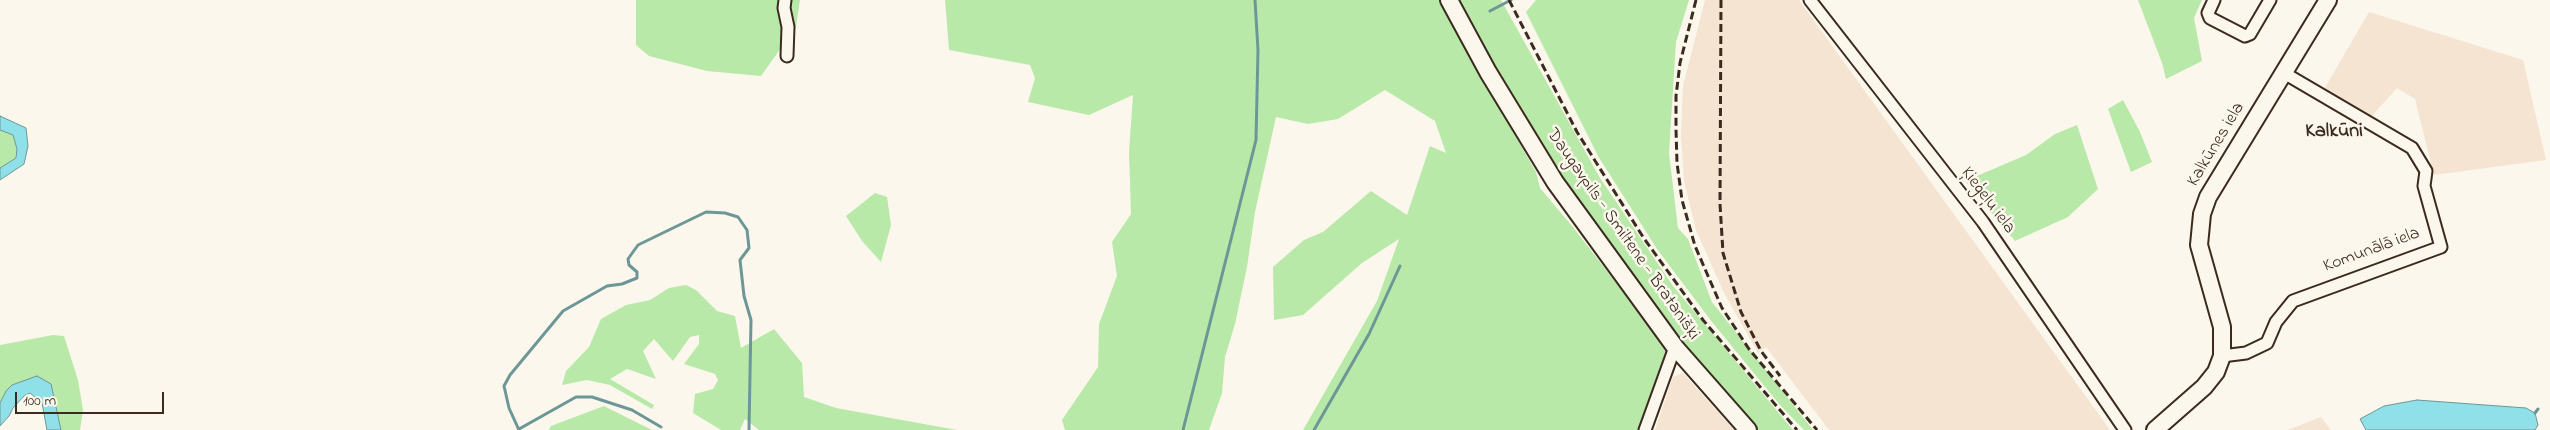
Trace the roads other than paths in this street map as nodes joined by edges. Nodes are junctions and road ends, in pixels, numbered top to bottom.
1 (785, 0) edge
2 (1449, 0) edge
3 (1810, 0) edge
4 (2214, 0) edge
5 (2328, 0) edge
6 (2268, 1) edge
7 (787, 56) dead end
8 (2284, 73) junction
9 (1675, 347) junction
10 (2222, 356) junction
11 (1644, 430) edge
12 (1748, 430) edge
13 (2125, 430) edge
14 (2155, 430) edge

1 - 7 street
2 - 9 main road, Daugavpils - Smiltene - Bratanišķi
3 - 13 street, Ķieģeļu iela
4 - 6 street
5 - 8 main road, Kalkūnes iela
8 - 10 main road, Kalkūnes iela
8 - 10 street, Komunālā iela
9 - 11 street
9 - 12 main road, Daugavpils - Smiltene - Bratanišķi
10 - 14 main road

